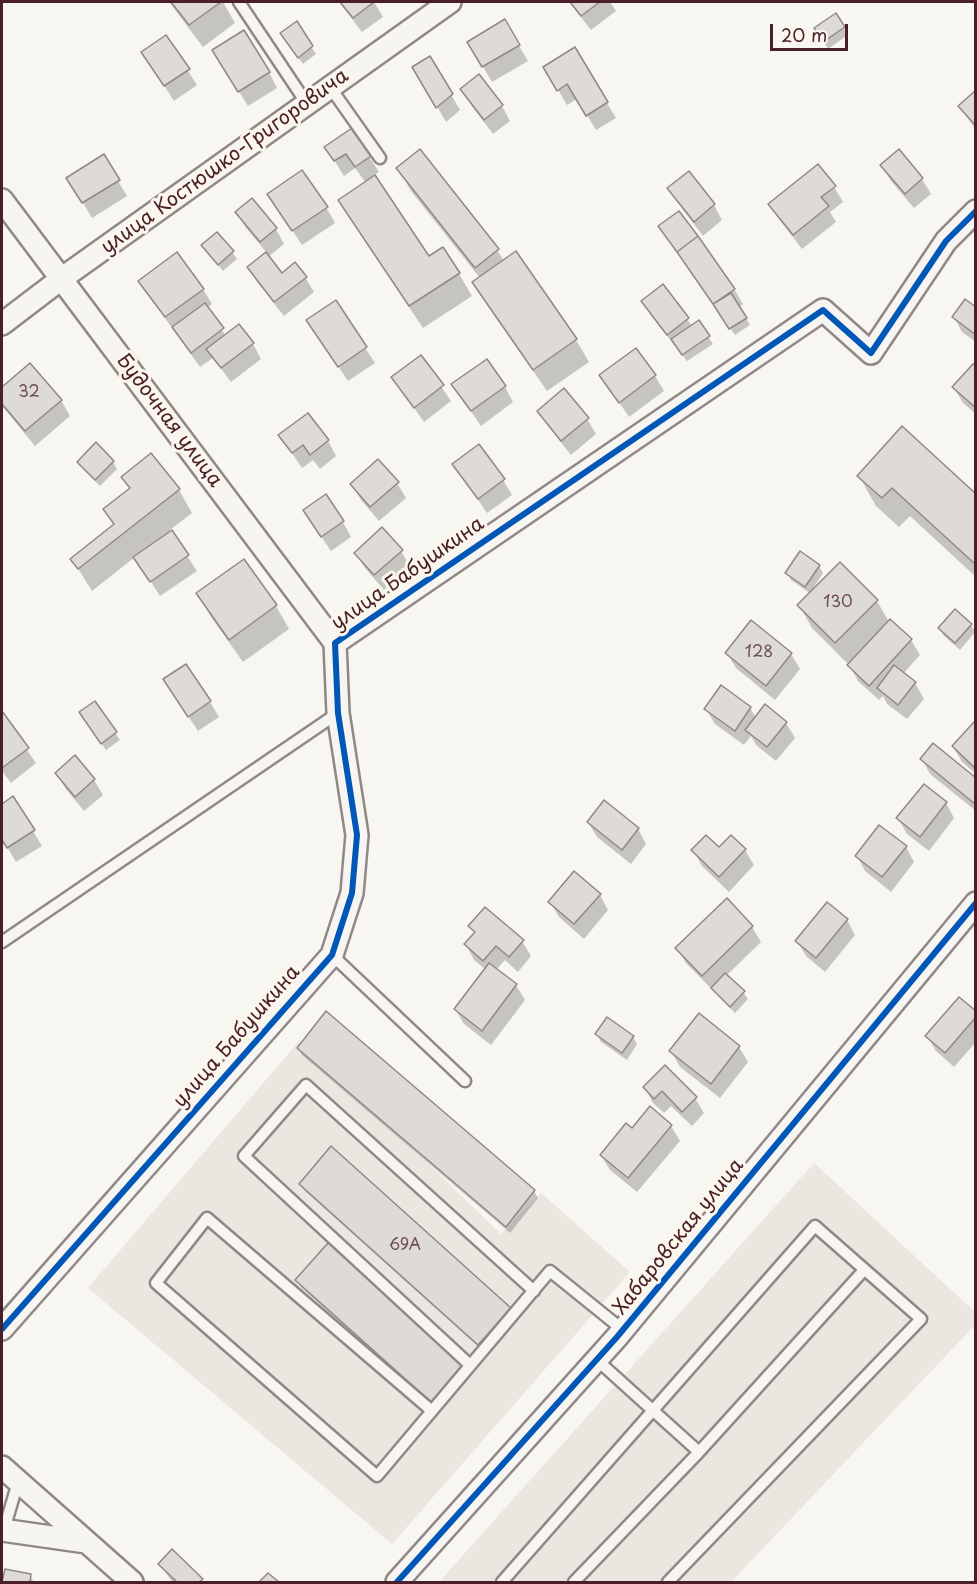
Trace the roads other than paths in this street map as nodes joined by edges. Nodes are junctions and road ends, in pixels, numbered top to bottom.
1 (240, 2) edge
2 (450, 2) edge
3 (330, 87) junction
4 (307, 104) junction
5 (380, 158) dead end
6 (2, 200) edge
7 (975, 211) edge
8 (61, 279) junction
9 (2, 324) edge
10 (335, 643) junction
11 (338, 713) junction
12 (975, 903) edge
13 (2, 942) edge
14 (332, 955) junction
15 (465, 1081) dead end
16 (864, 1269) junction
17 (534, 1291) junction
18 (2, 1329) edge
19 (623, 1330) junction
20 (597, 1360) junction
21 (470, 1365) junction
22 (432, 1411) junction
23 (652, 1411) junction
24 (699, 1452) junction
25 (2, 1467) edge
26 (18, 1482) junction
27 (2, 1533) edge
28 (86, 1542) junction
29 (132, 1582) edge
30 (397, 1582) edge
31 (502, 1582) edge
32 (574, 1582) edge
33 (668, 1582) edge

1 - 4 lane
2 - 3 street, улица Костюшко-Григоровича
3 - 4 street, улица Костюшко-Григоровича
3 - 5 lane
4 - 8 street, улица Костюшко-Григоровича
6 - 8 street, Будочная улица
7 - 10 street, улица Бабушкина
8 - 9 street, улица Костюшко-Григоровича
8 - 10 street, Будочная улица
10 - 11 street, улица Бабушкина
11 - 13 lane
11 - 14 street, улица Бабушкина
12 - 19 street, Хабаровская улица
14 - 15 lane
14 - 18 street, улица Бабушкина
16 - 23 lane
16 - 24 lane
16 - 33 lane
17 - 19 lane
17 - 21 lane
17 - 21 lane
19 - 20 street, Хабаровская улица
20 - 23 lane
20 - 30 street, Хабаровская улица
21 - 22 lane
22 - 22 lane
23 - 24 lane
23 - 31 lane
24 - 32 lane
25 - 26 street
26 - 27 lane
26 - 28 street
27 - 28 street
28 - 29 street

